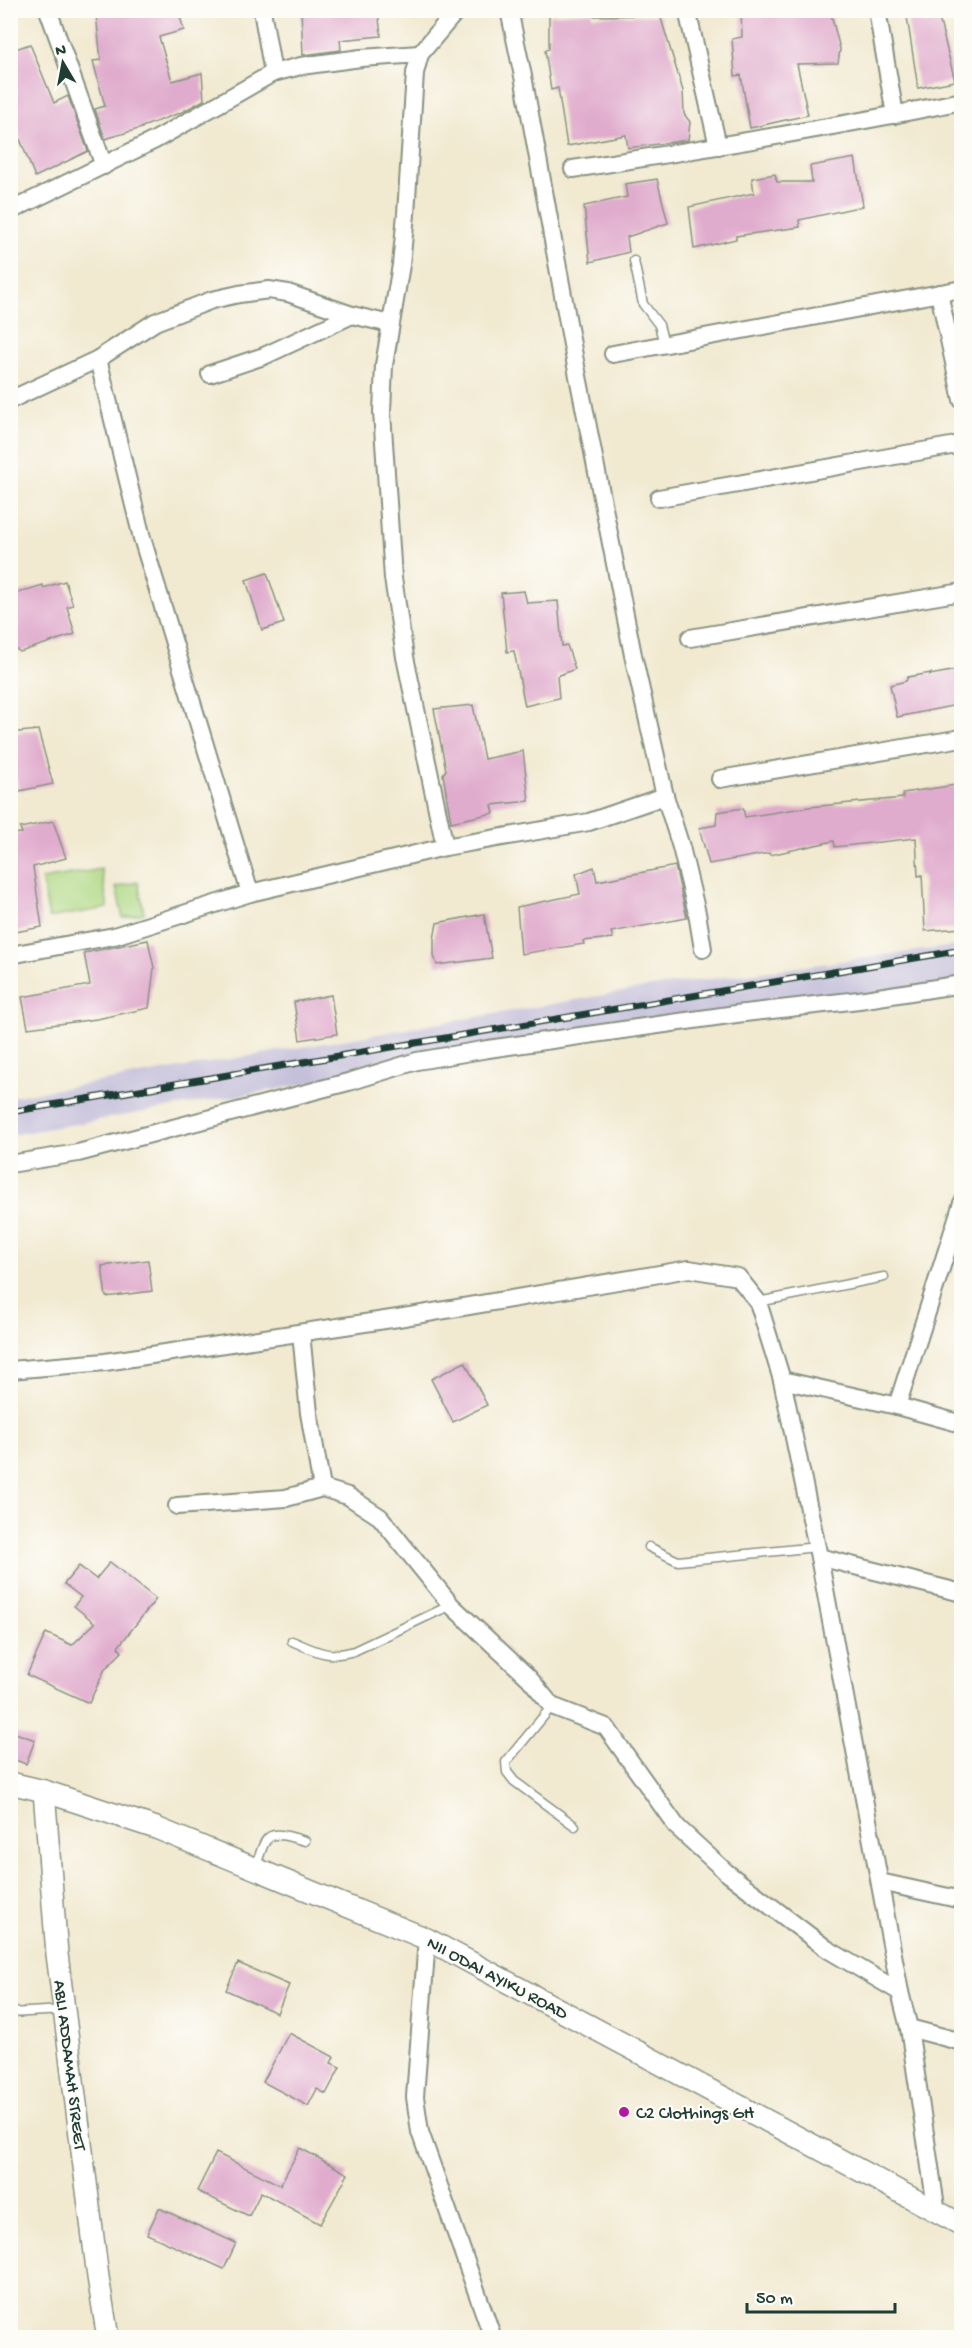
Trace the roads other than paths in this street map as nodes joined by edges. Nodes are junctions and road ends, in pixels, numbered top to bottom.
1 (48, 10) edge
2 (262, 10) edge
3 (457, 10) edge
4 (509, 10) edge
5 (687, 10) edge
6 (877, 10) edge
7 (420, 54) junction
8 (273, 73) junction
9 (962, 101) edge
10 (895, 115) junction
11 (717, 146) junction
12 (104, 166) junction
13 (573, 169) dead end
14 (10, 211) edge
15 (634, 261) dead end
16 (962, 289) edge
17 (939, 293) junction
18 (352, 315) junction
19 (390, 324) junction
20 (664, 344) junction
21 (613, 354) dead end
22 (98, 358) junction
23 (210, 374) dead end
24 (10, 400) edge
25 (962, 400) edge
26 (962, 444) edge
27 (659, 498) dead end
28 (962, 592) edge
29 (690, 638) dead end
30 (962, 738) edge
31 (720, 779) dead end
32 (665, 796) junction
33 (445, 847) junction
34 (250, 893) junction
35 (703, 949) dead end
36 (10, 955) edge
37 (962, 984) edge
38 (10, 1164) edge
39 (962, 1203) edge
40 (884, 1277) dead end
41 (758, 1302) junction
42 (301, 1333) junction
43 (10, 1370) edge
44 (782, 1380) junction
45 (897, 1406) junction
46 (962, 1424) edge
47 (322, 1488) junction
48 (177, 1506) dead end
49 (649, 1547) dead end
50 (818, 1552) junction
51 (962, 1593) edge
52 (451, 1605) junction
53 (292, 1641) dead end
54 (552, 1706) junction
55 (10, 1783) edge
56 (44, 1791) junction
57 (575, 1826) dead end
58 (304, 1841) dead end
59 (255, 1869) junction
60 (880, 1882) junction
61 (962, 1900) edge
62 (428, 1939) junction
63 (900, 1992) junction
64 (64, 2010) junction
65 (10, 2013) edge
66 (909, 2028) junction
67 (962, 2042) edge
68 (937, 2212) junction
69 (962, 2225) edge
70 (108, 2337) edge
71 (494, 2337) edge

1 - 12 street
2 - 8 street
3 - 7 street
4 - 32 street
5 - 11 street
6 - 10 street
7 - 8 street
7 - 19 street
8 - 12 street
9 - 10 street
10 - 11 street
11 - 13 street
12 - 14 street
15 - 20 lane
16 - 17 street
17 - 20 street
17 - 25 street
18 - 19 street
18 - 22 street
18 - 23 street
19 - 33 street
20 - 21 street
22 - 24 street
22 - 34 street
26 - 27 street
28 - 29 street
30 - 31 street
32 - 33 street
32 - 35 street
33 - 34 street
34 - 36 street
37 - 38 street
39 - 45 street
40 - 41 lane
41 - 42 street
41 - 44 street
42 - 43 street
42 - 47 street
44 - 45 street
44 - 50 street
45 - 46 street
47 - 48 street
47 - 52 street
49 - 50 lane
50 - 51 street
50 - 60 street
52 - 53 lane
52 - 54 street
54 - 57 lane
54 - 63 street
55 - 56 street, NII ODAI AYIKU ROAD
56 - 59 street, NII ODAI AYIKU ROAD
56 - 64 street, ABLI ADDAMAH STREET
58 - 59 lane
59 - 62 street, NII ODAI AYIKU ROAD
60 - 61 street
60 - 63 street
62 - 68 street, NII ODAI AYIKU ROAD
62 - 71 street
63 - 66 street
64 - 65 lane
64 - 70 street, ABLI ADDAMAH STREET
66 - 67 street
66 - 68 street
68 - 69 street, NII ODAI AYIKU ROAD

